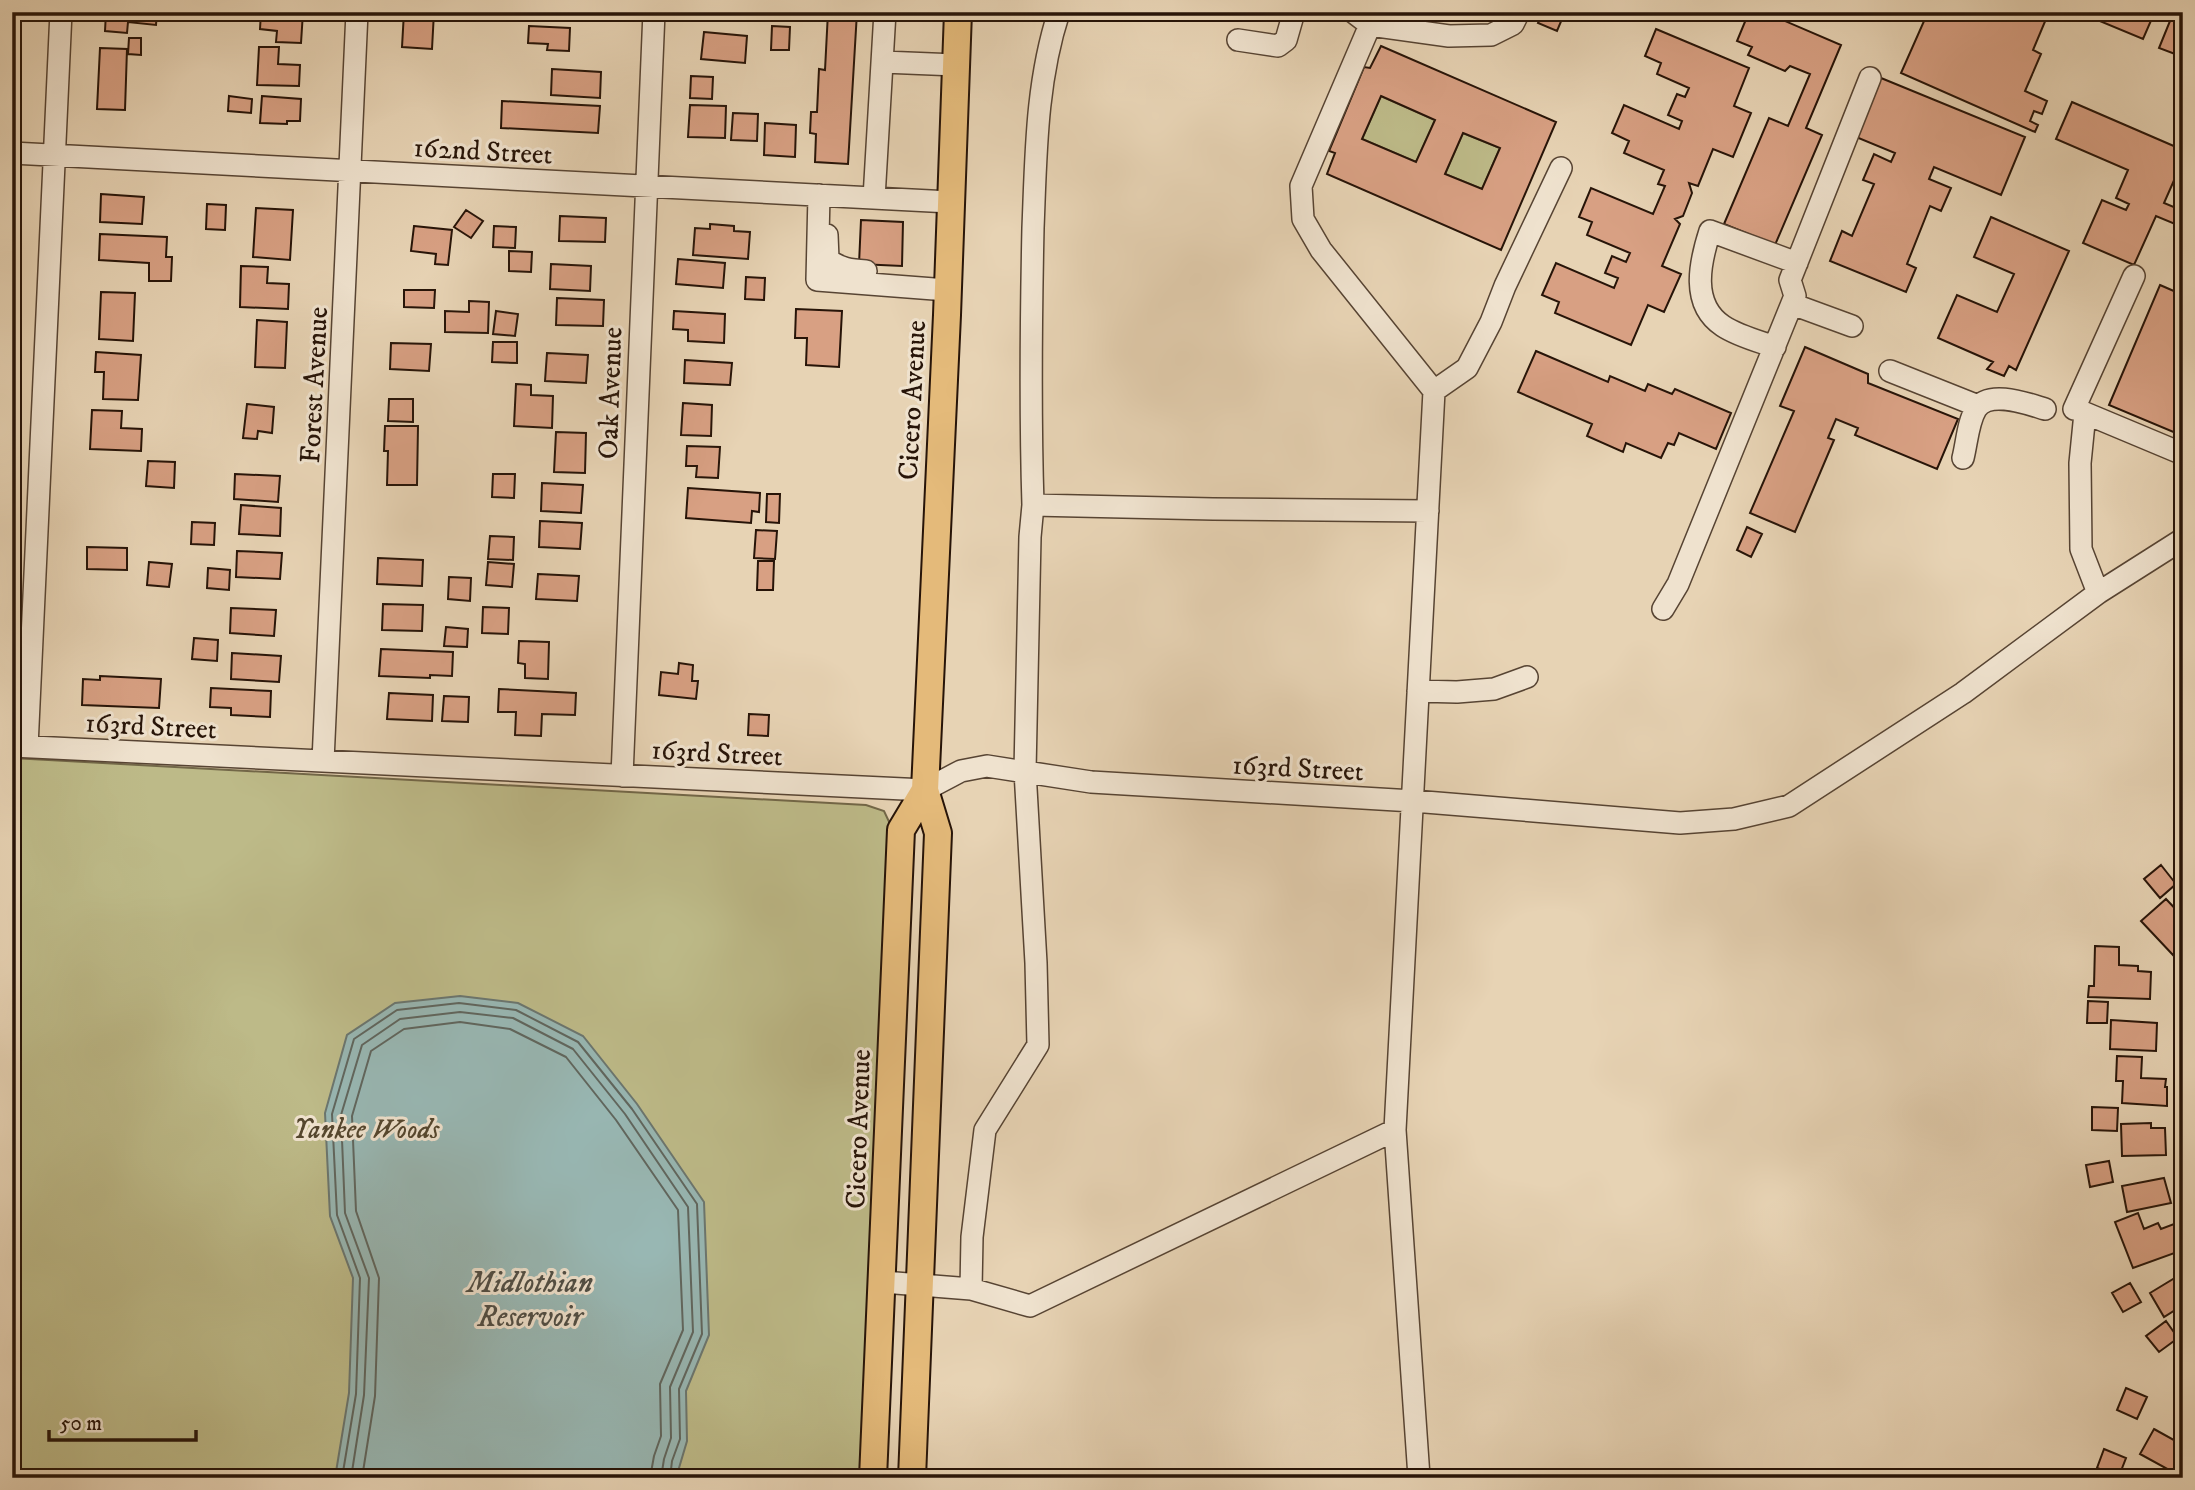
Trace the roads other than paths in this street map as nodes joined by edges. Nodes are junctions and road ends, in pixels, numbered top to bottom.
1 (61, 12) edge
2 (357, 12) edge
3 (654, 12) edge
4 (885, 12) edge
5 (958, 12) edge
6 (1059, 12) edge
7 (1294, 12) edge
8 (1519, 12) edge
9 (1361, 18) edge
10 (1238, 40) dead end
11 (883, 62) junction
12 (956, 65) junction
13 (1870, 78) dead end
14 (12, 153) edge
15 (55, 156) junction
16 (1561, 168) dead end
17 (351, 171) junction
18 (646, 186) junction
19 (819, 195) junction
20 (874, 198) junction
21 (950, 202) junction
22 (1797, 262) junction
23 (2134, 276) dead end
24 (947, 290) junction
25 (1792, 304) junction
26 (1852, 326) dead end
27 (1774, 347) junction
28 (1890, 371) dead end
29 (1434, 391) junction
30 (1978, 406) junction
31 (2045, 409) dead end
32 (2074, 409) dead end
33 (2183, 454) edge
34 (1963, 458) dead end
35 (1033, 505) junction
36 (1428, 511) junction
37 (2183, 539) edge
38 (2098, 593) junction
39 (1662, 609) dead end
40 (1527, 677) dead end
41 (1418, 691) junction
42 (20, 746) edge
43 (323, 761) junction
44 (1025, 771) junction
45 (622, 776) junction
46 (925, 790) junction
47 (1413, 801) junction
48 (1395, 1130) junction
49 (883, 1282) junction
50 (920, 1284) junction
51 (971, 1289) junction
52 (873, 1478) edge
53 (912, 1478) edge
54 (1419, 1478) edge

1 - 15 street
2 - 17 street, Forest Avenue
3 - 18 street, Oak Avenue
4 - 11 street
5 - 12 main road, Cicero Avenue
6 - 35 street
7 - 10 street
8 - 9 street
9 - 29 street
11 - 12 street
11 - 20 street
12 - 21 main road, Cicero Avenue
13 - 22 street
14 - 15 street, 162nd Street
15 - 17 street, 162nd Street
15 - 42 street
16 - 29 street
17 - 18 street, 162nd Street
17 - 43 street, Forest Avenue
18 - 19 street, 162nd Street
18 - 45 street, Oak Avenue
19 - 20 street, 162nd Street
19 - 24 street
20 - 21 street, 162nd Street
21 - 24 main road, Cicero Avenue
22 - 25 street
22 - 27 street
23 - 32 street
24 - 46 main road, Cicero Avenue
25 - 26 street
25 - 27 street
27 - 39 street
28 - 30 street
29 - 36 street
30 - 31 street
30 - 34 street
33 - 38 street
35 - 36 street
35 - 44 street
36 - 41 street
37 - 38 street, 163rd Street
38 - 47 street, 163rd Street
40 - 41 street
41 - 47 street
42 - 43 street, 163rd Street
43 - 45 street, 163rd Street
44 - 46 street, 163rd Street
44 - 47 street, 163rd Street
44 - 51 street
45 - 46 street, 163rd Street
46 - 49 main road, Cicero Avenue
46 - 50 main road, Cicero Avenue
47 - 48 street
48 - 51 street
48 - 54 street
49 - 50 street
49 - 52 main road, Cicero Avenue
50 - 51 street
50 - 53 main road, Cicero Avenue

